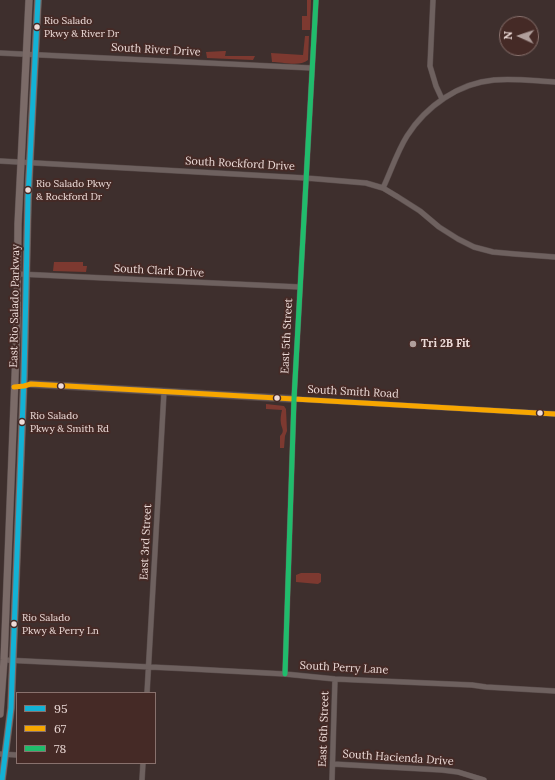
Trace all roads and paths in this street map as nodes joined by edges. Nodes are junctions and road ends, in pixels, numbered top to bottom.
1 (29, 0) edge
2 (38, 0) edge
3 (316, 0) edge
4 (433, 0) edge
5 (0, 53) edge
6 (27, 54) junction
7 (36, 54) junction
8 (312, 68) junction
9 (555, 82) edge
10 (442, 100) junction
11 (0, 161) edge
12 (21, 163) junction
13 (30, 164) junction
14 (306, 178) junction
15 (383, 188) junction
16 (555, 257) edge
17 (18, 274) junction
18 (27, 274) junction
19 (300, 287) junction
20 (14, 383) junction
21 (26, 384) junction
22 (164, 392) junction
23 (294, 399) junction
24 (555, 414) edge
25 (4, 660) junction
26 (13, 661) junction
27 (148, 667) junction
28 (285, 674) junction
29 (335, 679) junction
30 (555, 691) edge
31 (147, 692) edge
32 (0, 714) edge
33 (3, 754) edge
34 (16, 755) edge
35 (143, 764) edge
36 (333, 764) junction
37 (2, 780) edge
38 (142, 780) edge
39 (332, 780) edge
40 (484, 780) edge

1 - 6 main road, East Rio Salado Parkway
2 - 7 main road, East Rio Salado Parkway
3 - 8 street, East 5th Street
4 - 10 street
5 - 6 street, South River Drive
6 - 7 street, South River Drive
6 - 12 main road, East Rio Salado Parkway
7 - 8 street, South River Drive
7 - 13 main road, East Rio Salado Parkway
8 - 14 street, East 5th Street
9 - 10 street
10 - 15 street
11 - 12 street, South Rockford Drive
12 - 13 street, South Rockford Drive
12 - 17 main road, East Rio Salado Parkway
13 - 14 street, South Rockford Drive
13 - 18 main road, East Rio Salado Parkway
14 - 15 street, South Rockford Drive
14 - 19 street, East 5th Street
15 - 16 street, South Rockford Drive
17 - 18 street, South Clark Drive
17 - 20 main road, East Rio Salado Parkway
18 - 19 street, South Clark Drive
18 - 21 main road, East Rio Salado Parkway
19 - 23 street, East 5th Street
20 - 21 street, South Smith Road
20 - 25 main road, East Rio Salado Parkway
21 - 22 street, South Smith Road
21 - 26 main road, East Rio Salado Parkway
22 - 23 street, South Smith Road
22 - 27 street, East 3rd Street
23 - 24 street, South Smith Road
23 - 28 street, East 5th Street
25 - 26 street, South Perry Lane
25 - 32 main road, East Rio Salado Parkway
26 - 27 street, South Perry Lane
26 - 33 main road, East Rio Salado Parkway
27 - 28 street, South Perry Lane
27 - 31 street, East 3rd Street
28 - 29 street, South Perry Lane
29 - 30 street, South Perry Lane
29 - 36 street, East 6th Street
33 - 34 street
33 - 37 main road, East Rio Salado Parkway
35 - 38 street
36 - 39 street, East 6th Street
36 - 40 street, South Hacienda Drive

